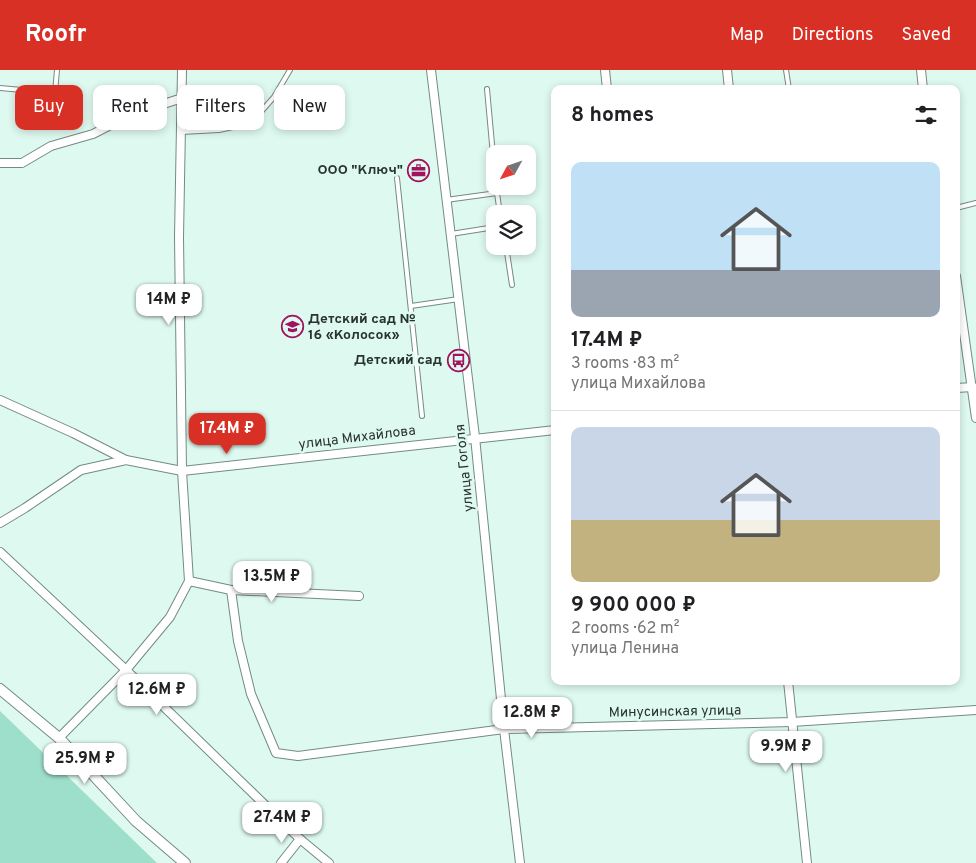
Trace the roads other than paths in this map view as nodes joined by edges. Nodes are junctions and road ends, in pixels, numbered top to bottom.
1 (57, 70) edge
2 (182, 70) edge
3 (290, 70) edge
4 (431, 70) edge
5 (605, 70) edge
6 (727, 70) edge
7 (786, 70) edge
8 (921, 70) edge
9 (182, 85) edge
10 (607, 85) edge
11 (729, 85) edge
12 (788, 85) edge
13 (923, 85) edge
14 (0, 88) edge
15 (487, 89) dead end
16 (177, 100) edge
17 (180, 132) joint
18 (492, 145) edge
19 (0, 162) edge
20 (397, 178) dead end
21 (486, 194) edge
22 (446, 200) junction
23 (976, 203) edge
24 (960, 207) edge
25 (486, 228) edge
26 (451, 234) junction
27 (507, 255) edge
28 (512, 284) dead end
29 (459, 299) junction
30 (960, 302) edge
31 (410, 306) junction
32 (973, 387) junction
33 (960, 388) edge
34 (0, 400) edge
35 (422, 416) dead end
36 (976, 418) edge
37 (551, 430) edge
38 (475, 438) junction
39 (126, 460) junction
40 (182, 471) junction
41 (0, 523) edge
42 (0, 552) edge
43 (189, 581) junction
44 (231, 590) junction
45 (359, 596) dead end
46 (126, 670) junction
47 (788, 685) edge
48 (0, 689) edge
49 (976, 710) edge
50 (792, 722) junction
51 (504, 729) junction
52 (59, 738) junction
53 (300, 839) junction
54 (185, 863) edge
55 (281, 863) edge
56 (329, 863) edge
57 (520, 863) edge
58 (807, 863) edge

1 - 14 lane
2 - 9 street
3 - 17 lane
4 - 22 street, улица Гоголя
5 - 10 street
6 - 11 street
7 - 12 lane
8 - 13 street
15 - 18 lane
16 - 19 street
17 - 40 street
20 - 31 lane
21 - 22 lane
22 - 26 street, улица Гоголя
23 - 24 lane
25 - 26 lane
26 - 29 street, улица Гоголя
27 - 28 lane
29 - 31 lane
29 - 38 street, улица Гоголя
30 - 32 street
31 - 35 lane
32 - 33 street
32 - 36 street
34 - 39 street
37 - 38 street, улица Михайлова
38 - 40 street, улица Михайлова
38 - 51 street, улица Гоголя
39 - 40 street, улица Михайлова
39 - 41 street, улица Михайлова
40 - 43 street
42 - 46 street
43 - 44 street
43 - 46 street
44 - 45 street
44 - 51 street, Минусинская улица
46 - 52 street
46 - 53 street
47 - 50 street
48 - 52 street
49 - 50 street, Минусинская улица
50 - 51 street, Минусинская улица
50 - 58 street
51 - 57 street, улица Гоголя
52 - 54 street
53 - 55 street
53 - 56 street

